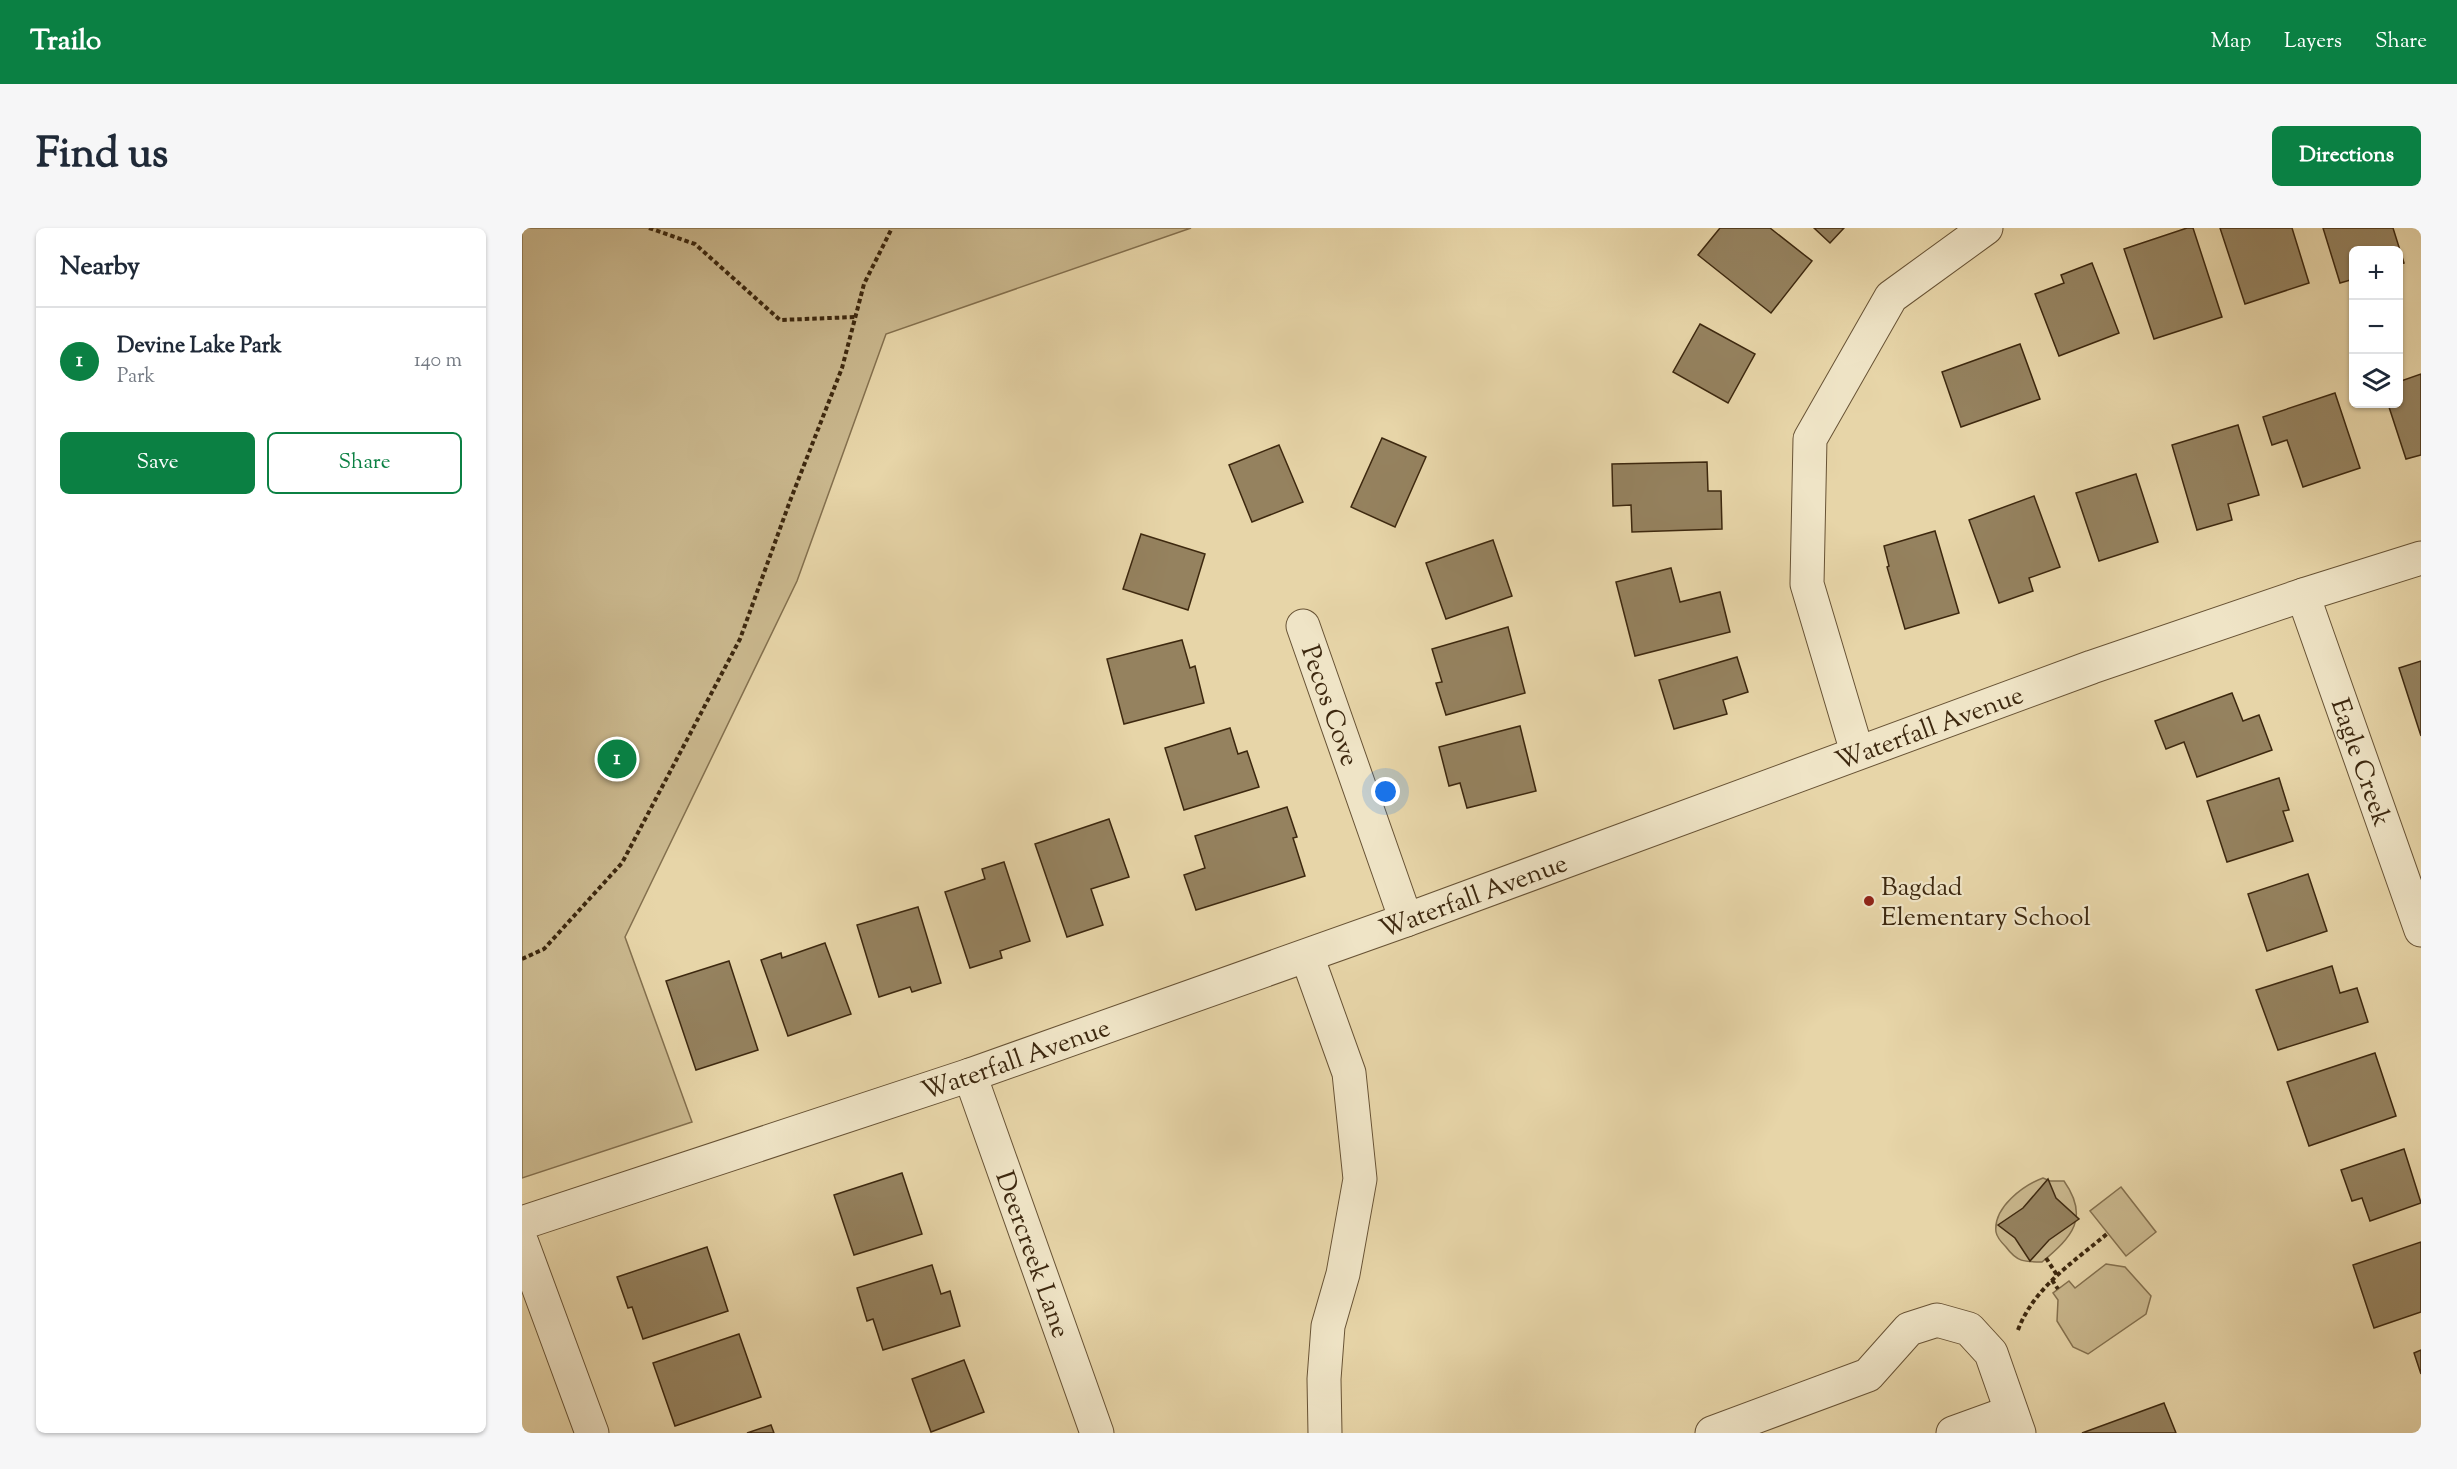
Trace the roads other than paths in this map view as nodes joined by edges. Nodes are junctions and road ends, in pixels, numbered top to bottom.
1 (1986, 228) edge
2 (2421, 558) edge
3 (2303, 595) junction
4 (1303, 626) dead end
5 (1857, 752) junction
6 (1406, 920) junction
7 (2421, 930) edge
8 (1307, 956) junction
9 (970, 1075) junction
10 (522, 1223) edge
11 (522, 1243) edge
12 (2015, 1423) edge
13 (592, 1433) edge
14 (1097, 1433) edge
15 (1325, 1433) edge
16 (1712, 1433) edge
17 (1953, 1433) edge

1 - 5 street
2 - 3 street, Waterfall Avenue
3 - 5 street, Waterfall Avenue
3 - 7 street, Eagle Creek
4 - 6 street, Pecos Cove
5 - 6 street, Waterfall Avenue
6 - 8 street, Waterfall Avenue
8 - 9 street, Waterfall Avenue
8 - 15 street
9 - 10 street, Waterfall Avenue
9 - 14 street, Deercreek Lane
11 - 13 street
12 - 16 street
12 - 17 street

